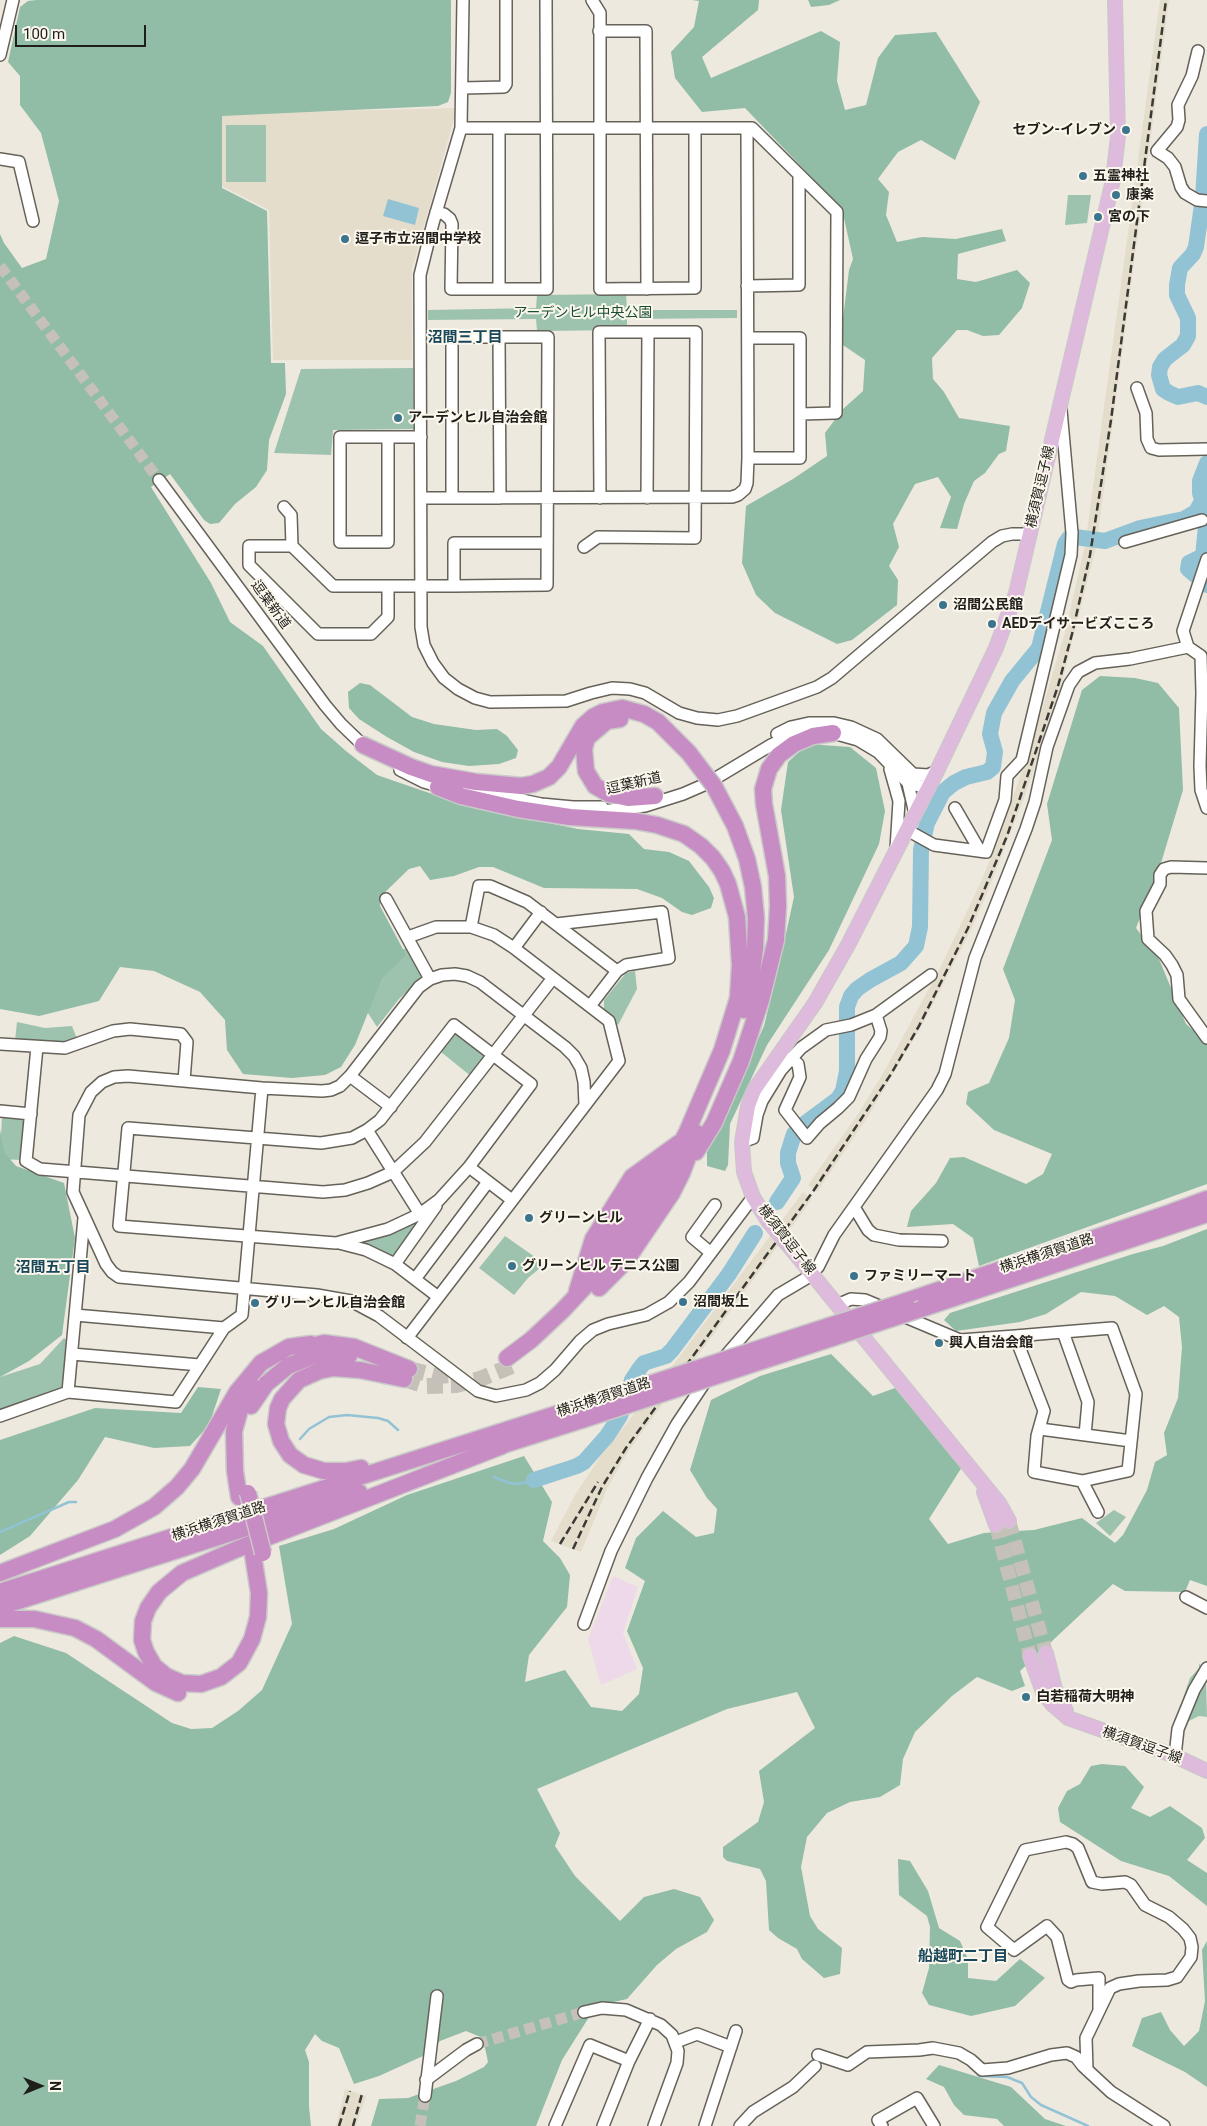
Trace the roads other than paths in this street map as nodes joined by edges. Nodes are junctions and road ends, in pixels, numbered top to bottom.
1 (12, 0) edge
2 (463, 0) edge
3 (506, 0) edge
4 (546, 0) edge
5 (592, 0) edge
6 (1115, 0) edge
7 (4, 16) edge
8 (599, 31) junction
9 (1198, 51) dead end
10 (0, 56) edge
11 (463, 88) junction
12 (547, 127) junction
13 (600, 127) junction
14 (646, 127) junction
15 (461, 128) junction
16 (499, 128) junction
17 (695, 128) junction
18 (747, 128) junction
19 (0, 159) edge
20 (799, 175) junction
21 (1202, 201) edge
22 (436, 212) junction
23 (33, 222) dead end
24 (747, 286) junction
25 (498, 289) junction
26 (647, 289) junction
27 (648, 332) junction
28 (499, 337) junction
29 (748, 338) junction
30 (1137, 388) dead end
31 (1060, 404) junction
32 (800, 414) junction
33 (388, 437) junction
34 (421, 437) junction
35 (1206, 449) edge
36 (748, 458) junction
37 (159, 480) tunnel mouth
38 (695, 497) junction
39 (422, 498) junction
40 (452, 498) junction
41 (500, 498) junction
42 (547, 498) junction
43 (600, 498) junction
44 (647, 498) junction
45 (284, 507) dead end
46 (1202, 520) dead end
47 (1030, 534) junction
48 (547, 542) junction
49 (1125, 542) dead end
50 (292, 546) junction
51 (584, 547) dead end
52 (1207, 559) edge
53 (1202, 576) edge
54 (388, 586) junction
55 (422, 586) junction
56 (454, 586) junction
57 (1188, 647) junction
58 (1204, 656) edge
59 (833, 733) junction
60 (671, 740) junction
61 (362, 745) junction
62 (892, 761) junction
63 (934, 777) junction
64 (909, 784) junction
65 (438, 786) junction
66 (711, 788) junction
67 (1204, 790) edge
68 (655, 796) junction
69 (955, 808) dead end
70 (1207, 808) edge
71 (915, 814) junction
72 (911, 833) junction
73 (980, 851) junction
74 (895, 853) junction
75 (1207, 868) edge
76 (386, 899) dead end
77 (541, 912) junction
78 (556, 924) junction
79 (471, 926) junction
80 (408, 937) junction
81 (514, 948) junction
82 (617, 971) junction
83 (931, 975) dead end
84 (553, 978) junction
85 (430, 979) junction
86 (738, 998) junction
87 (590, 1006) junction
88 (523, 1015) junction
89 (876, 1015) junction
90 (1207, 1038) edge
91 (0, 1044) edge
92 (36, 1047) junction
93 (493, 1055) junction
94 (791, 1058) junction
95 (350, 1076) junction
96 (184, 1081) junction
97 (262, 1088) junction
98 (585, 1105) junction
99 (391, 1107) junction
100 (0, 1111) edge
101 (31, 1114) junction
102 (367, 1130) junction
103 (257, 1138) junction
104 (742, 1142) junction
105 (679, 1146) junction
106 (469, 1167) junction
107 (74, 1172) junction
108 (393, 1172) junction
109 (674, 1172) junction
110 (123, 1176) junction
111 (488, 1182) junction
112 (253, 1187) junction
113 (753, 1197) junction
114 (1207, 1199) edge
115 (439, 1200) junction
116 (512, 1200) junction
117 (715, 1205) dead end
118 (854, 1207) junction
119 (420, 1214) junction
120 (1207, 1214) edge
121 (84, 1217) junction
122 (249, 1236) junction
123 (942, 1241) dead end
124 (336, 1243) junction
125 (711, 1253) junction
126 (395, 1264) junction
127 (810, 1271) junction
128 (415, 1279) junction
129 (588, 1285) junction
130 (244, 1289) junction
131 (437, 1296) junction
132 (837, 1305) junction
133 (75, 1315) junction
134 (224, 1328) junction
135 (1063, 1332) junction
136 (1015, 1336) junction
137 (407, 1338) junction
138 (311, 1344) junction
139 (72, 1354) junction
140 (200, 1365) junction
141 (401, 1374) junction
142 (68, 1392) junction
143 (580, 1413) junction
144 (0, 1416) edge
145 (1040, 1429) junction
146 (1085, 1435) junction
147 (1131, 1441) junction
148 (502, 1446) junction
149 (1082, 1481) junction
150 (244, 1495) junction
151 (1098, 1512) dead end
152 (1003, 1523) tunnel mouth
153 (258, 1554) junction
154 (0, 1572) edge
155 (0, 1592) edge
156 (1186, 1597) dead end
157 (0, 1607) edge
158 (1207, 1608) edge
159 (0, 1619) edge
160 (584, 1624) dead end
161 (1046, 1653) tunnel mouth
162 (1030, 1656) tunnel mouth
163 (1207, 1668) edge
164 (1077, 1722) junction
165 (1175, 1756) junction
166 (1207, 1771) edge
167 (437, 1996) dead end
168 (1099, 2009) junction
169 (584, 2012) tunnel mouth
170 (650, 2019) junction
171 (736, 2031) dead end
172 (676, 2042) junction
173 (476, 2044) tunnel mouth
174 (731, 2047) junction
175 (629, 2061) junction
176 (1087, 2070) junction
177 (426, 2080) junction
178 (425, 2096) tunnel mouth
179 (555, 2126) edge
180 (603, 2126) edge
181 (654, 2126) edge
182 (705, 2126) edge
183 (740, 2126) edge
184 (882, 2126) edge
185 (934, 2126) edge
186 (1164, 2126) edge

1 - 7 street
2 - 11 street
3 - 11 street
4 - 12 street
5 - 8 street
6 - 31 main road, 横須賀逗子線
7 - 10 street
8 - 13 street
8 - 14 street
9 - 21 street
11 - 15 street
12 - 13 street
12 - 16 street
12 - 25 street
13 - 14 street
13 - 26 street
14 - 17 street
14 - 26 street
15 - 16 street
15 - 22 street
16 - 25 street
17 - 18 street
17 - 26 street
18 - 20 street
18 - 24 street
19 - 23 street
20 - 24 street
20 - 32 street
22 - 25 street
22 - 34 street
24 - 29 street
27 - 38 street
27 - 43 street
27 - 44 street
28 - 40 street
28 - 41 street
28 - 42 street
29 - 32 street
29 - 36 street
30 - 35 street
31 - 47 main road, 横須賀逗子線
31 - 73 street
32 - 36 street
33 - 33 street
33 - 34 street
34 - 39 street
36 - 38 street
37 - 61 street, 逗葉新道
38 - 44 street
38 - 51 street
39 - 40 street
39 - 55 street
40 - 41 street
41 - 42 street
42 - 43 street
42 - 48 street
43 - 44 street
45 - 50 street
46 - 49 street
47 - 55 street
47 - 63 main road, 横須賀逗子線
48 - 56 street
48 - 56 street
50 - 54 street
50 - 54 street
52 - 53 street
53 - 57 street
54 - 55 street
55 - 56 street
57 - 58 street
57 - 118 street
58 - 67 street
59 - 62 street, 逗葉新道
59 - 65 street, 逗葉新道
59 - 109 highway
60 - 61 highway
60 - 66 highway, bridge
60 - 68 highway
61 - 65 street, 逗葉新道
61 - 68 street, 逗葉新道
62 - 63 street
62 - 64 street
62 - 68 street, 逗葉新道
62 - 74 street
63 - 64 street
63 - 71 main road, 横須賀逗子線
64 - 71 street
65 - 86 highway
66 - 86 highway
66 - 109 highway
67 - 70 street
69 - 73 street
71 - 72 main road, 横須賀逗子線
72 - 73 street
72 - 74 main road, 横須賀逗子線
74 - 104 main road, 横須賀逗子線
75 - 90 street
76 - 80 street
77 - 78 street
77 - 79 street
77 - 81 street
78 - 82 street
78 - 82 street
79 - 80 street
79 - 81 street
80 - 85 street
81 - 84 street
82 - 87 street
83 - 89 street
84 - 87 street
84 - 88 street
85 - 88 street
85 - 95 street
86 - 105 highway
87 - 98 street
88 - 93 street
88 - 98 street
89 - 94 street
89 - 94 street
91 - 92 street
92 - 96 street
92 - 101 street
93 - 99 street
93 - 106 street
93 - 108 street
94 - 104 street
95 - 97 street
95 - 99 street
96 - 97 street
96 - 107 street
97 - 103 street
98 - 116 street
99 - 102 street
100 - 101 street
101 - 107 street
102 - 103 street
102 - 108 street
103 - 110 street
103 - 112 street
104 - 113 main road, 横須賀逗子線
105 - 109 highway
105 - 129 highway
105 - 129 highway
106 - 111 street
106 - 115 street
107 - 110 street
107 - 121 street
108 - 112 street
108 - 119 street
109 - 129 highway
110 - 112 street
110 - 122 street
111 - 116 street
111 - 128 street
112 - 122 street
113 - 125 street
113 - 127 main road, 横須賀逗子線, bridge
114 - 143 highway, 横浜横須賀道路, bridge
115 - 119 street
115 - 126 street
116 - 131 street
117 - 125 street
118 - 123 street
118 - 127 street
119 - 124 street
120 - 143 highway, 横浜横須賀道路, bridge
121 - 130 street
121 - 133 street
122 - 124 street
122 - 130 street
124 - 126 street
125 - 137 street
126 - 128 street
127 - 132 main road, 横須賀逗子線
127 - 160 street
128 - 131 street
129 - 129 highway
130 - 134 street
130 - 137 street
131 - 137 street
132 - 136 street
132 - 152 main road, 横須賀逗子線
133 - 134 street
133 - 139 street
134 - 140 street
135 - 136 street
135 - 146 street
135 - 147 street
136 - 145 street
138 - 141 highway
138 - 150 highway
138 - 154 highway
139 - 140 street
139 - 142 street
140 - 142 street
141 - 143 highway
141 - 150 highway
142 - 144 street
143 - 148 highway, 横浜横須賀道路
143 - 155 highway, 横浜横須賀道路
145 - 146 street
145 - 149 street
146 - 147 street
147 - 149 street
148 - 153 highway
148 - 157 highway, 横浜横須賀道路
149 - 151 street
150 - 153 highway, bridge
153 - 159 highway
156 - 158 street
161 - 164 main road
162 - 164 main road, 横須賀逗子線
163 - 165 street
164 - 165 main road, 横須賀逗子線
165 - 166 main road, 横須賀逗子線
167 - 177 street
168 - 168 street
168 - 176 street
169 - 170 street
170 - 172 street
170 - 175 street
171 - 174 street
172 - 174 street
172 - 181 street
173 - 177 street
174 - 182 street
175 - 179 street
175 - 180 street
176 - 183 street
176 - 186 street
177 - 178 street
184 - 185 street

